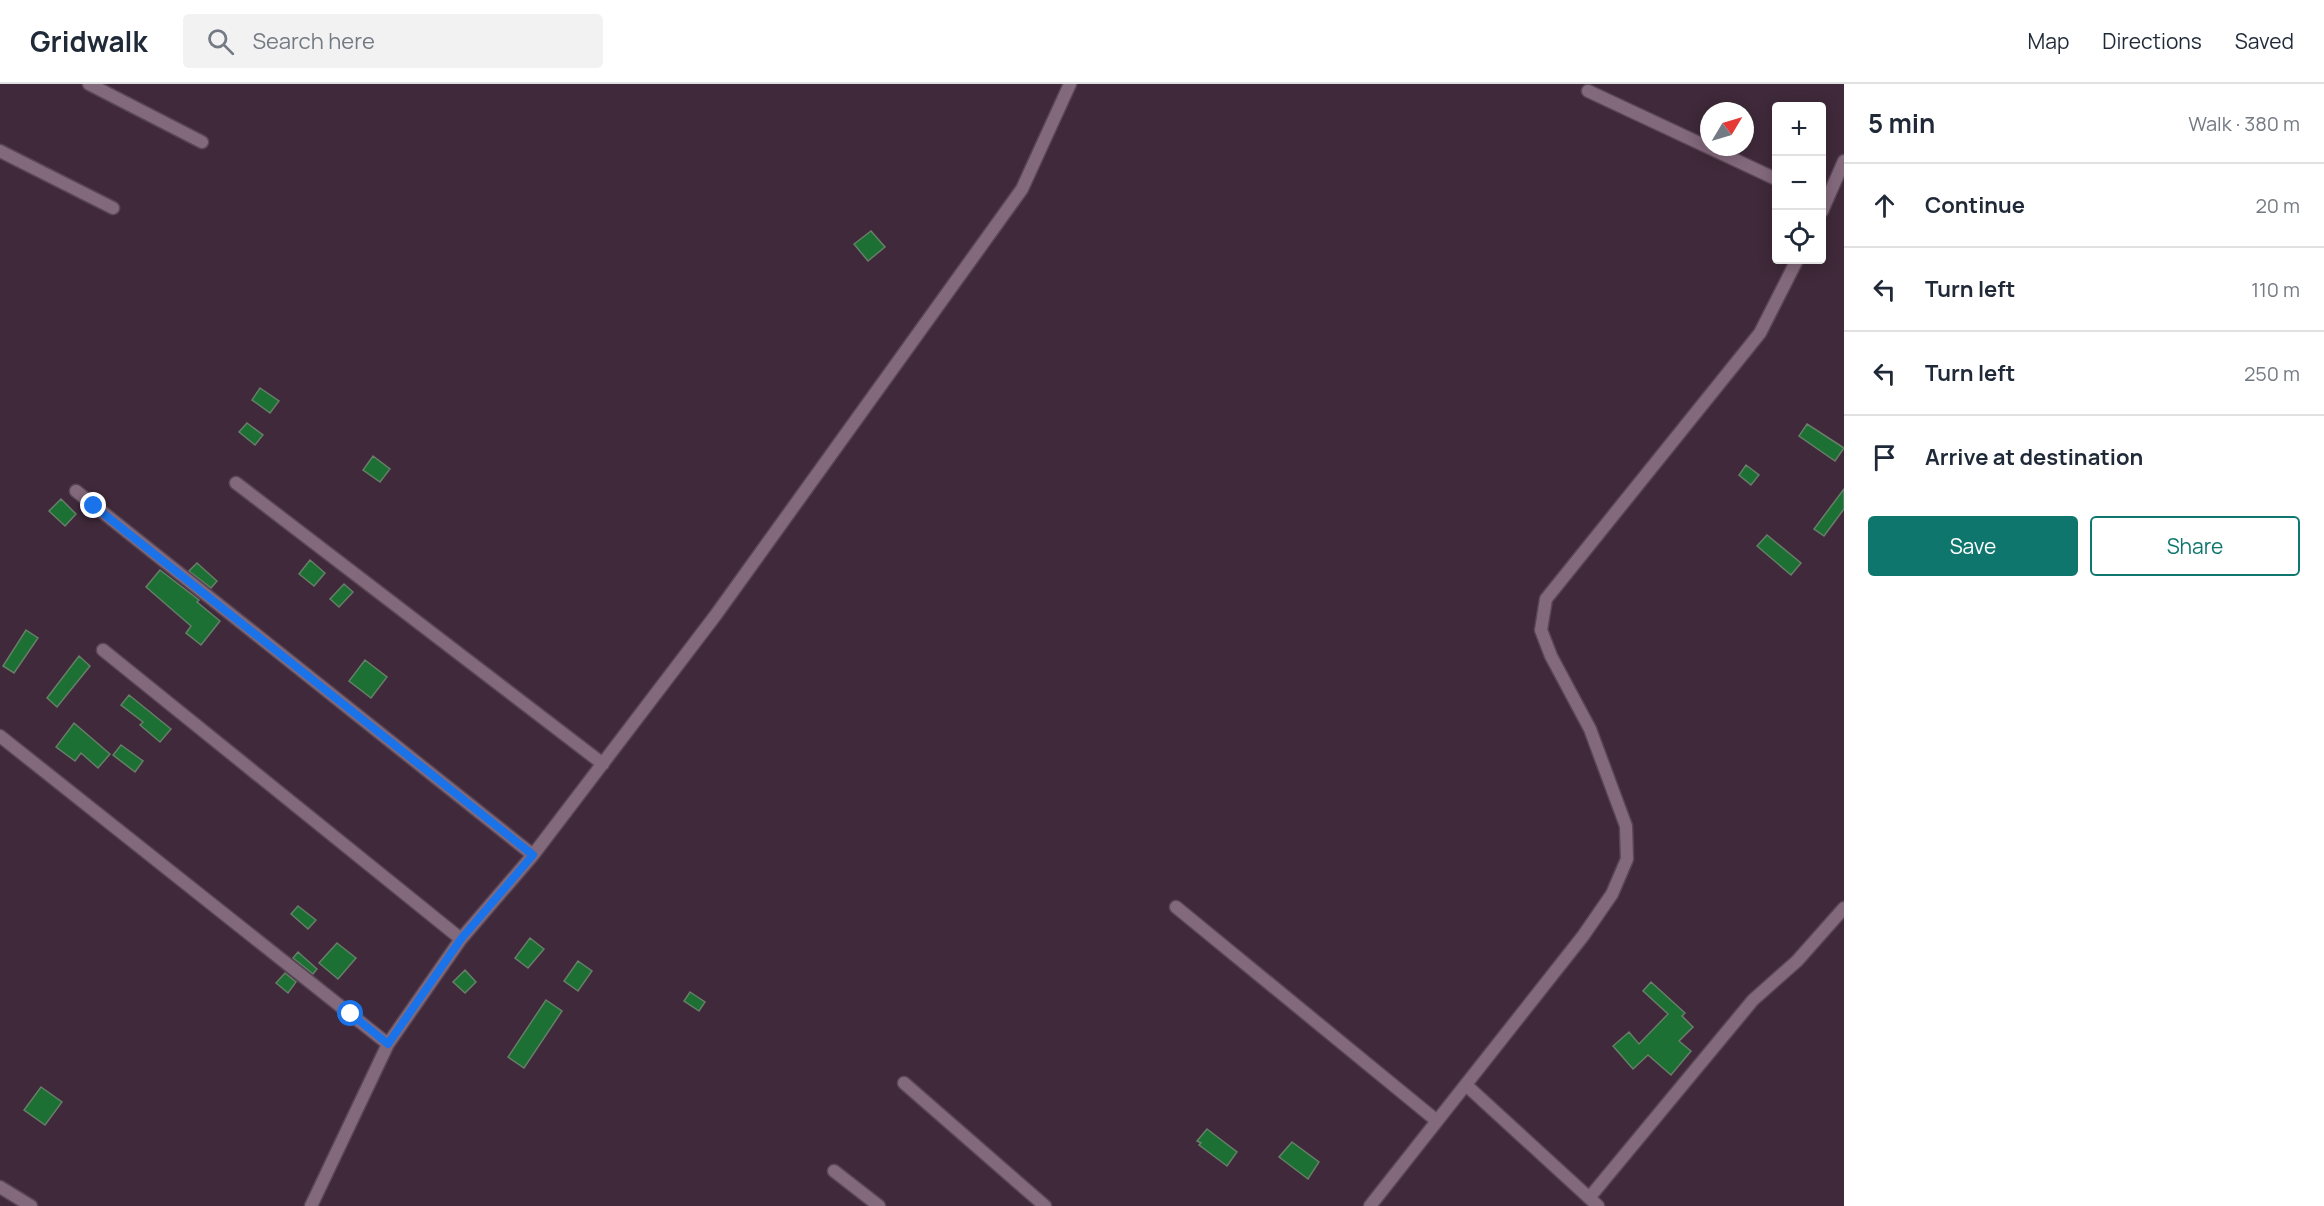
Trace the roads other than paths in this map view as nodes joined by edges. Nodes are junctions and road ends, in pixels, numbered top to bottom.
1 (89, 84) edge
2 (1070, 84) edge
3 (1588, 91) dead end
4 (202, 142) dead end
5 (0, 151) edge
6 (1844, 161) edge
7 (1772, 177) edge
8 (1826, 198) edge
9 (113, 208) dead end
10 (1795, 264) edge
11 (236, 483) dead end
12 (76, 491) dead end
13 (103, 650) dead end
14 (0, 736) edge
15 (603, 764) junction
16 (533, 855) junction
17 (1176, 907) dead end
18 (1844, 908) edge
19 (461, 939) junction
20 (388, 1044) junction
21 (904, 1083) dead end
22 (1466, 1085) junction
23 (1437, 1121) junction
24 (834, 1171) dead end
25 (0, 1187) edge
26 (1593, 1202) edge
27 (31, 1206) edge
28 (311, 1206) edge
29 (879, 1206) edge
30 (1045, 1206) edge
31 (1370, 1206) edge

1 - 4 street
2 - 15 street
3 - 7 street
5 - 9 street
6 - 8 street
10 - 22 street
11 - 15 street
12 - 16 street
13 - 19 street
14 - 20 street
15 - 16 street
16 - 19 street
17 - 23 street
18 - 26 street
19 - 20 street
20 - 28 street
21 - 30 street
22 - 23 street
22 - 26 street
23 - 31 street
24 - 29 street
25 - 27 street

